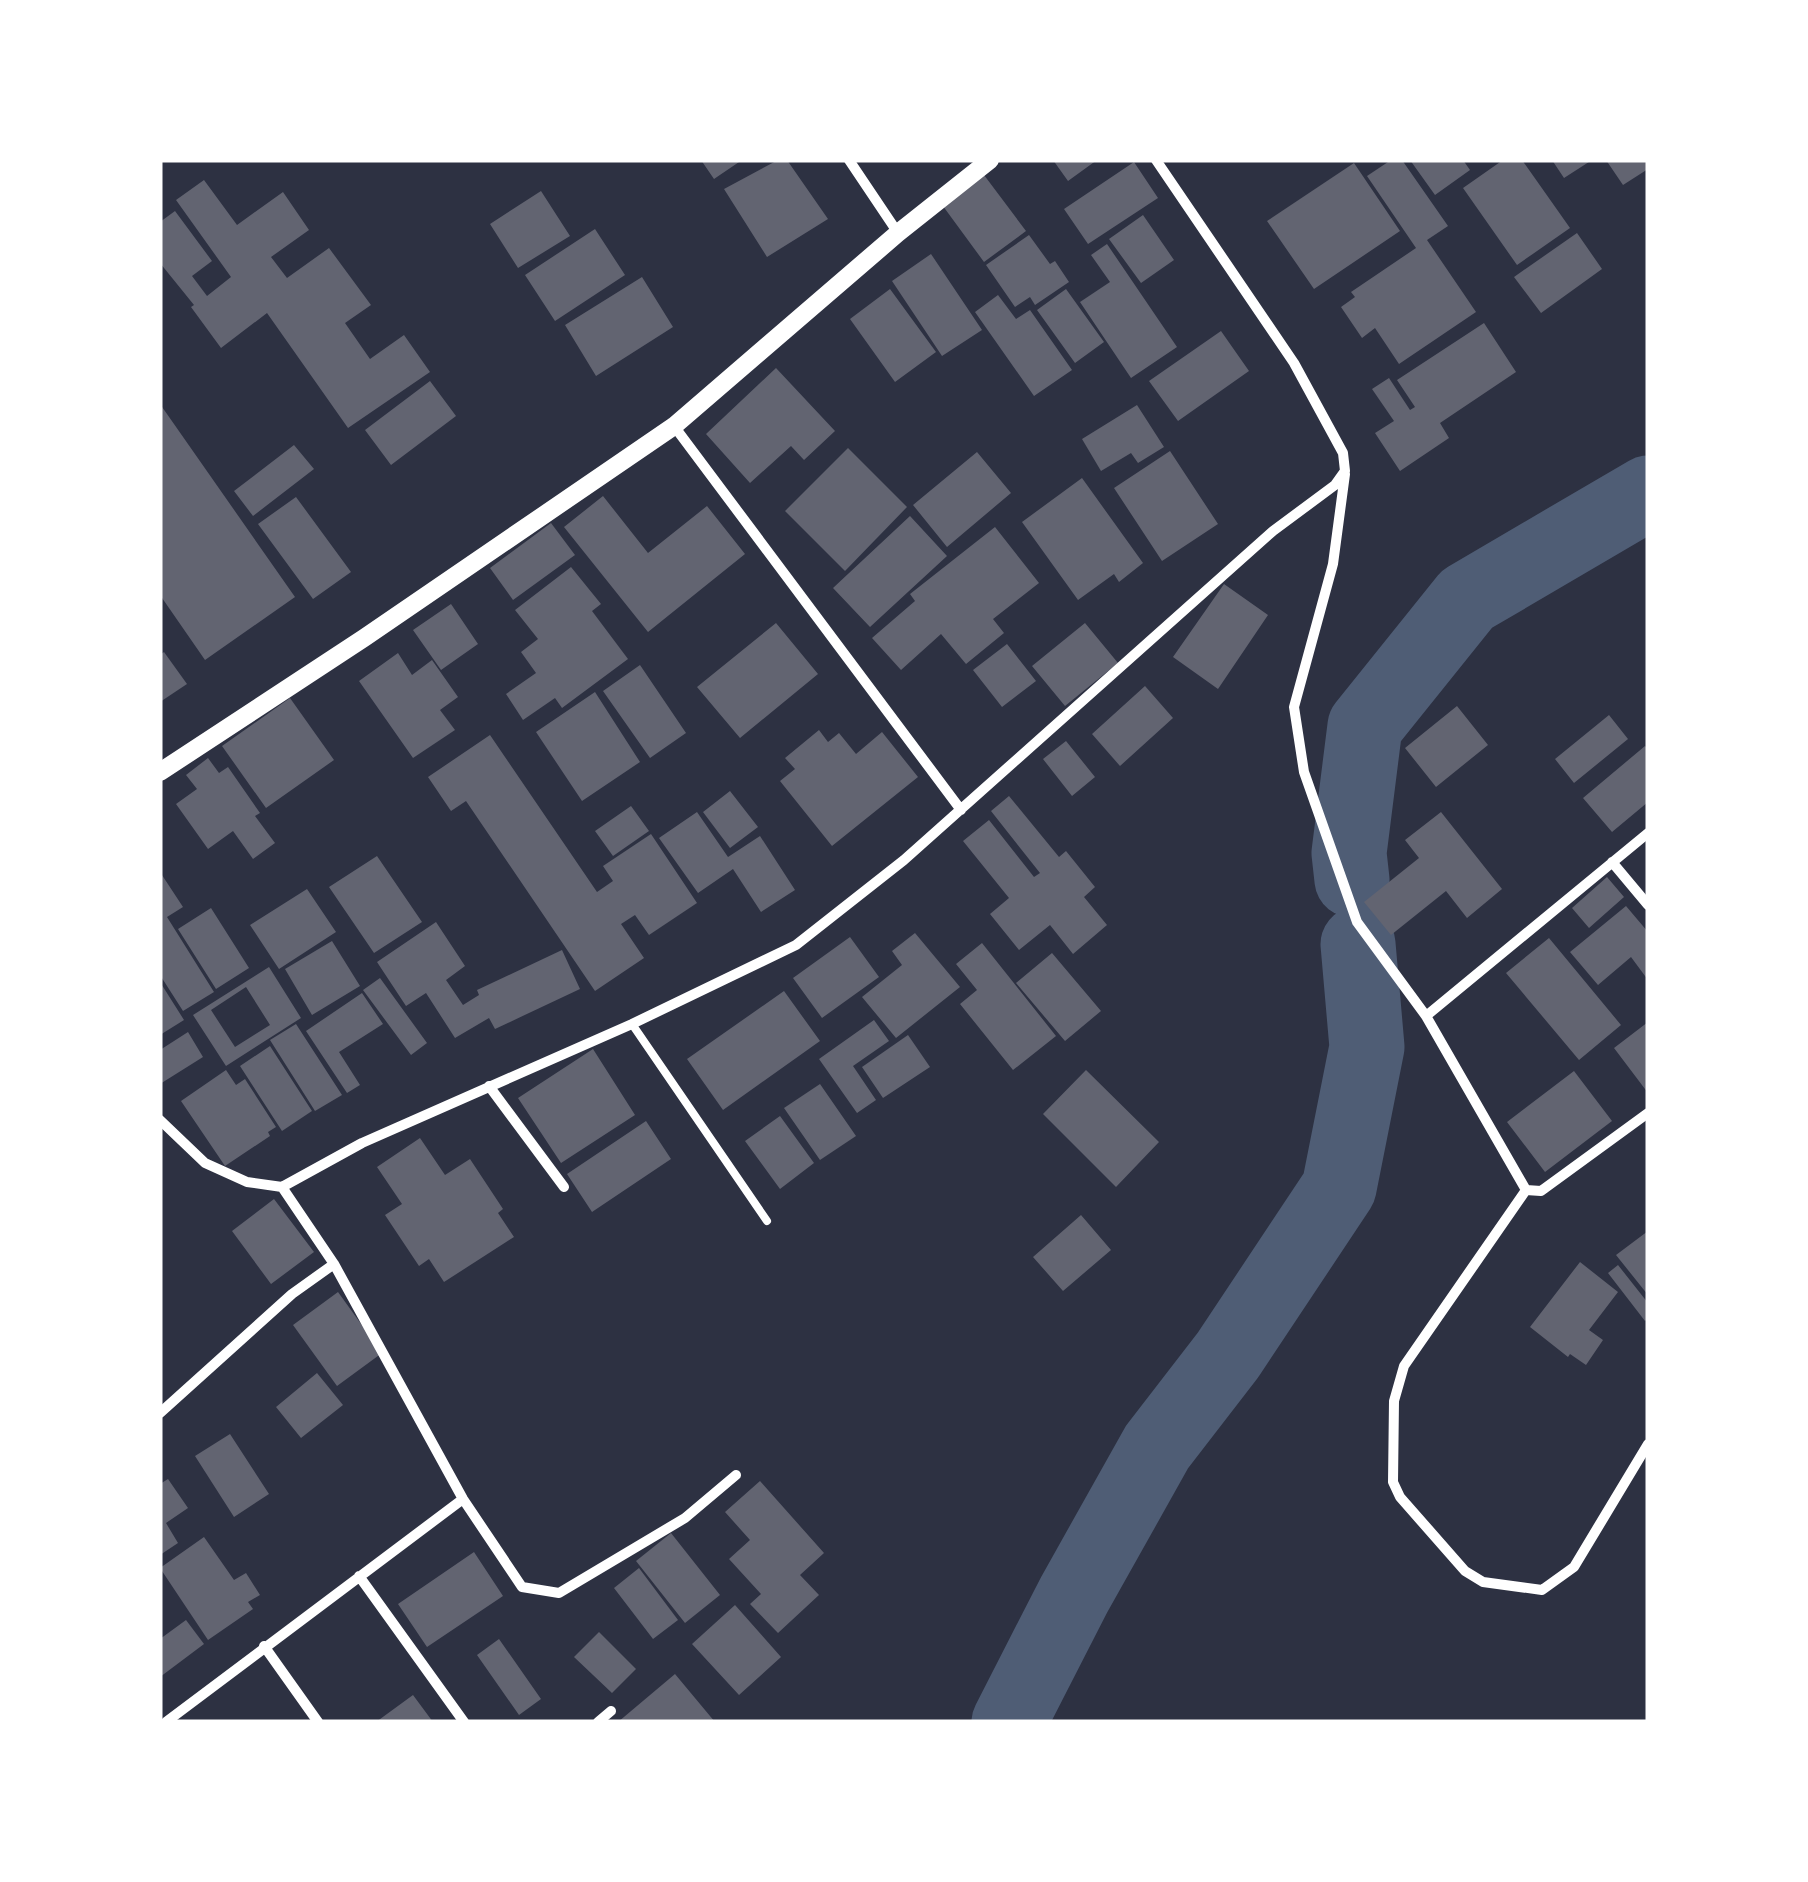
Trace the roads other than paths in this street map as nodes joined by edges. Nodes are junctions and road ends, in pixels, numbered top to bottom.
1 (849, 160) edge
2 (990, 160) edge
3 (1156, 160) edge
4 (898, 233) junction
5 (674, 426) junction
6 (1345, 472) junction
7 (160, 772) edge
8 (961, 810) junction
9 (1648, 833) edge
10 (1612, 862) junction
11 (1648, 905) edge
12 (1426, 1016) junction
13 (632, 1024) junction
14 (489, 1086) junction
15 (1648, 1112) edge
16 (160, 1120) edge
17 (282, 1187) junction
18 (564, 1187) dead end
19 (1526, 1190) junction
20 (767, 1221) dead end
21 (334, 1264) junction
22 (160, 1413) edge
23 (1648, 1444) edge
24 (736, 1475) dead end
25 (463, 1499) junction
26 (359, 1576) junction
27 (264, 1646) junction
28 (611, 1711) dead end
29 (166, 1722) edge
30 (318, 1722) edge
31 (464, 1722) edge
32 (598, 1722) edge

1 - 4 street
2 - 4 street
3 - 6 street
4 - 5 street
5 - 7 street
5 - 8 street
6 - 8 street
6 - 12 street
8 - 13 street
9 - 10 street
10 - 11 street
10 - 12 street
12 - 19 street
13 - 14 street
13 - 20 lane
14 - 17 street
14 - 18 street
15 - 19 street
16 - 17 street
17 - 21 street
19 - 23 street
21 - 22 street
21 - 25 street
24 - 25 street
25 - 26 street
26 - 27 street
26 - 31 street
27 - 29 street
27 - 30 street
28 - 32 street

